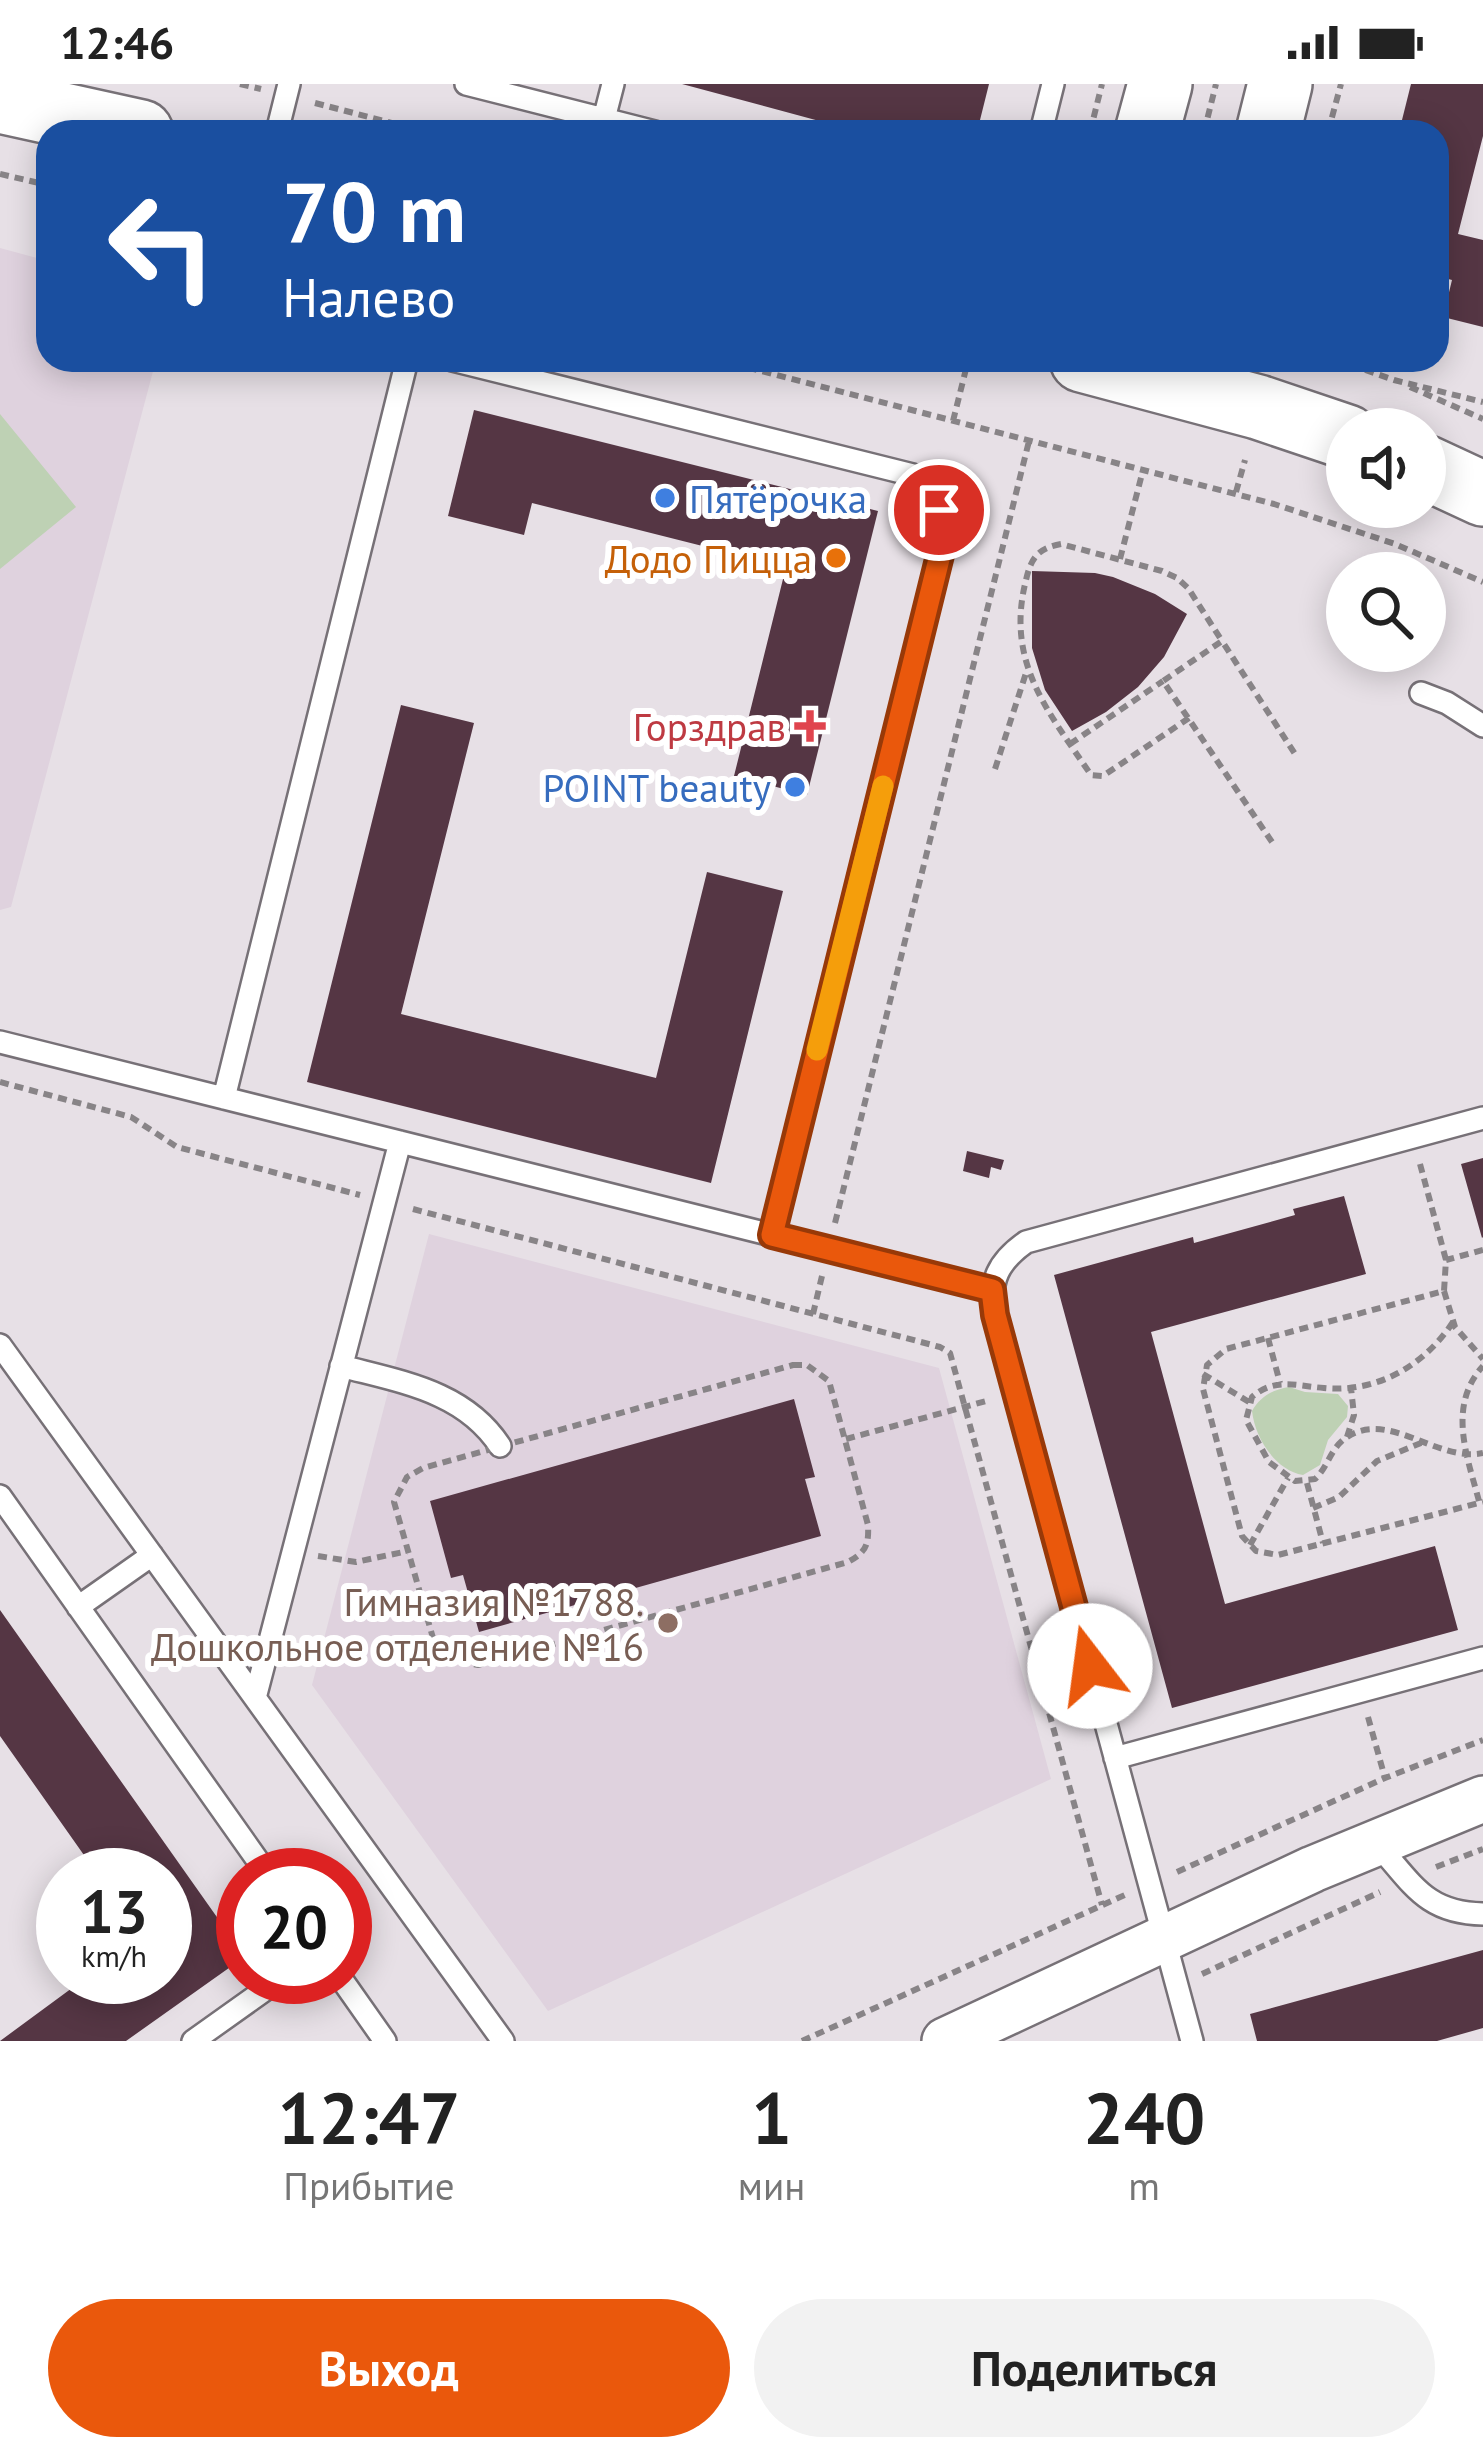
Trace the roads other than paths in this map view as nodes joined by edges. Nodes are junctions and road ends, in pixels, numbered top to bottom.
1 (466, 84) edge
2 (613, 84) edge
3 (1053, 84) edge
4 (1160, 84) edge
5 (1280, 84) edge
6 (288, 90) edge
7 (0, 101) edge
8 (604, 119) junction
9 (86, 120) edge
10 (280, 120) edge
11 (608, 120) edge
12 (1044, 120) edge
13 (1150, 120) edge
14 (1271, 120) edge
15 (404, 372) edge
16 (500, 372) edge
17 (1175, 372) edge
18 (1205, 376) edge
19 (1326, 427) edge
20 (1446, 477) edge
21 (1483, 494) edge
22 (1421, 693) dead end
23 (1483, 726) edge
24 (0, 1042) edge
25 (224, 1098) junction
26 (1483, 1118) edge
27 (400, 1142) junction
28 (772, 1235) junction
29 (992, 1290) junction
30 (0, 1345) edge
31 (341, 1366) junction
32 (500, 1446) road end
33 (0, 1496) edge
34 (152, 1555) junction
35 (78, 1607) junction
36 (1483, 1658) edge
37 (255, 1698) junction
38 (1115, 1758) junction
39 (1483, 1799) edge
40 (1375, 1842) junction
41 (249, 1848) edge
42 (1483, 1914) edge
43 (1164, 1940) junction
44 (245, 2004) edge
45 (359, 2004) edge
46 (193, 2041) edge
47 (385, 2041) edge
48 (503, 2041) edge
49 (945, 2041) edge
50 (1192, 2041) edge

1 - 8 lane
2 - 8 lane
3 - 12 lane
4 - 13 street
5 - 14 street
6 - 10 lane
7 - 9 street
8 - 11 lane
15 - 25 lane
16 - 28 lane
17 - 18 street
18 - 19 street
20 - 21 street
22 - 23 lane
24 - 25 lane
25 - 27 lane
26 - 29 lane
27 - 28 lane
27 - 31 lane
28 - 29 lane
29 - 38 lane
30 - 34 lane
31 - 32 lane
31 - 37 lane
33 - 35 lane
34 - 35 lane
34 - 37 lane
35 - 41 lane
36 - 38 lane
37 - 48 lane
38 - 43 lane
39 - 40 street
40 - 42 lane
40 - 43 street
43 - 49 street
43 - 50 lane
44 - 46 lane
45 - 47 lane

